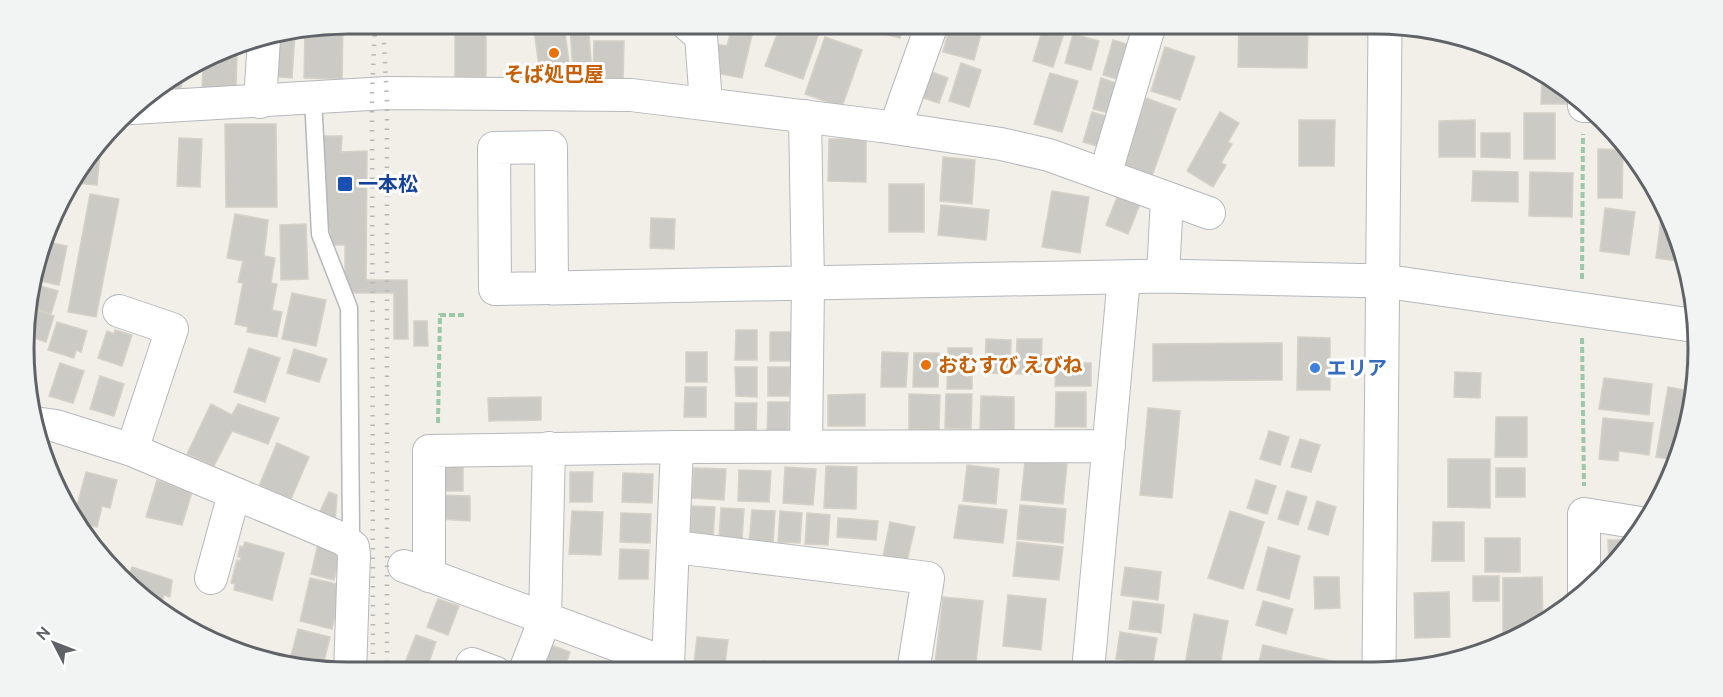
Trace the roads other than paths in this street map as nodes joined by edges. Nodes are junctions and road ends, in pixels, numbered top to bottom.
1 (700, 34) edge
2 (928, 34) edge
3 (1147, 34) edge
4 (1385, 35) edge
5 (263, 46) edge
6 (313, 98) junction
7 (260, 102) junction
8 (706, 103) junction
9 (148, 106) edge
10 (805, 116) junction
11 (895, 128) junction
12 (1105, 175) junction
13 (1167, 198) junction
14 (1209, 213) dead end
15 (1163, 276) junction
16 (1125, 277) junction
17 (1384, 281) junction
18 (808, 283) junction
19 (552, 288) junction
20 (119, 311) dead end
21 (1688, 324) edge
22 (44, 424) edge
23 (1109, 446) junction
24 (677, 447) junction
25 (806, 447) junction
26 (549, 448) junction
27 (132, 450) junction
28 (234, 494) junction
29 (1636, 522) edge
30 (343, 539) junction
31 (675, 547) junction
32 (211, 578) dead end
33 (1584, 583) edge
34 (546, 619) junction
35 (350, 662) edge
36 (528, 662) edge
37 (654, 662) edge
38 (669, 662) edge
39 (915, 662) edge
40 (1089, 662) edge
41 (1378, 662) edge

1 - 8 street
2 - 11 street
3 - 12 street
4 - 17 street
5 - 7 street
6 - 7 street
6 - 8 street
6 - 30 lane
7 - 9 street
8 - 10 street
10 - 11 street
10 - 18 street
11 - 12 street
12 - 13 street
13 - 14 street
13 - 15 street
15 - 16 street
15 - 17 street
16 - 18 street
16 - 23 street
17 - 21 street
17 - 41 street
18 - 19 street
18 - 25 street
19 - 19 street
20 - 27 street
22 - 27 street
23 - 25 street
23 - 40 street
24 - 25 street
24 - 26 street
24 - 31 street
26 - 34 street
26 - 34 street
27 - 28 street
28 - 30 street
28 - 32 street
29 - 33 street
30 - 35 street
31 - 38 street
31 - 39 street
34 - 36 street
34 - 37 street

